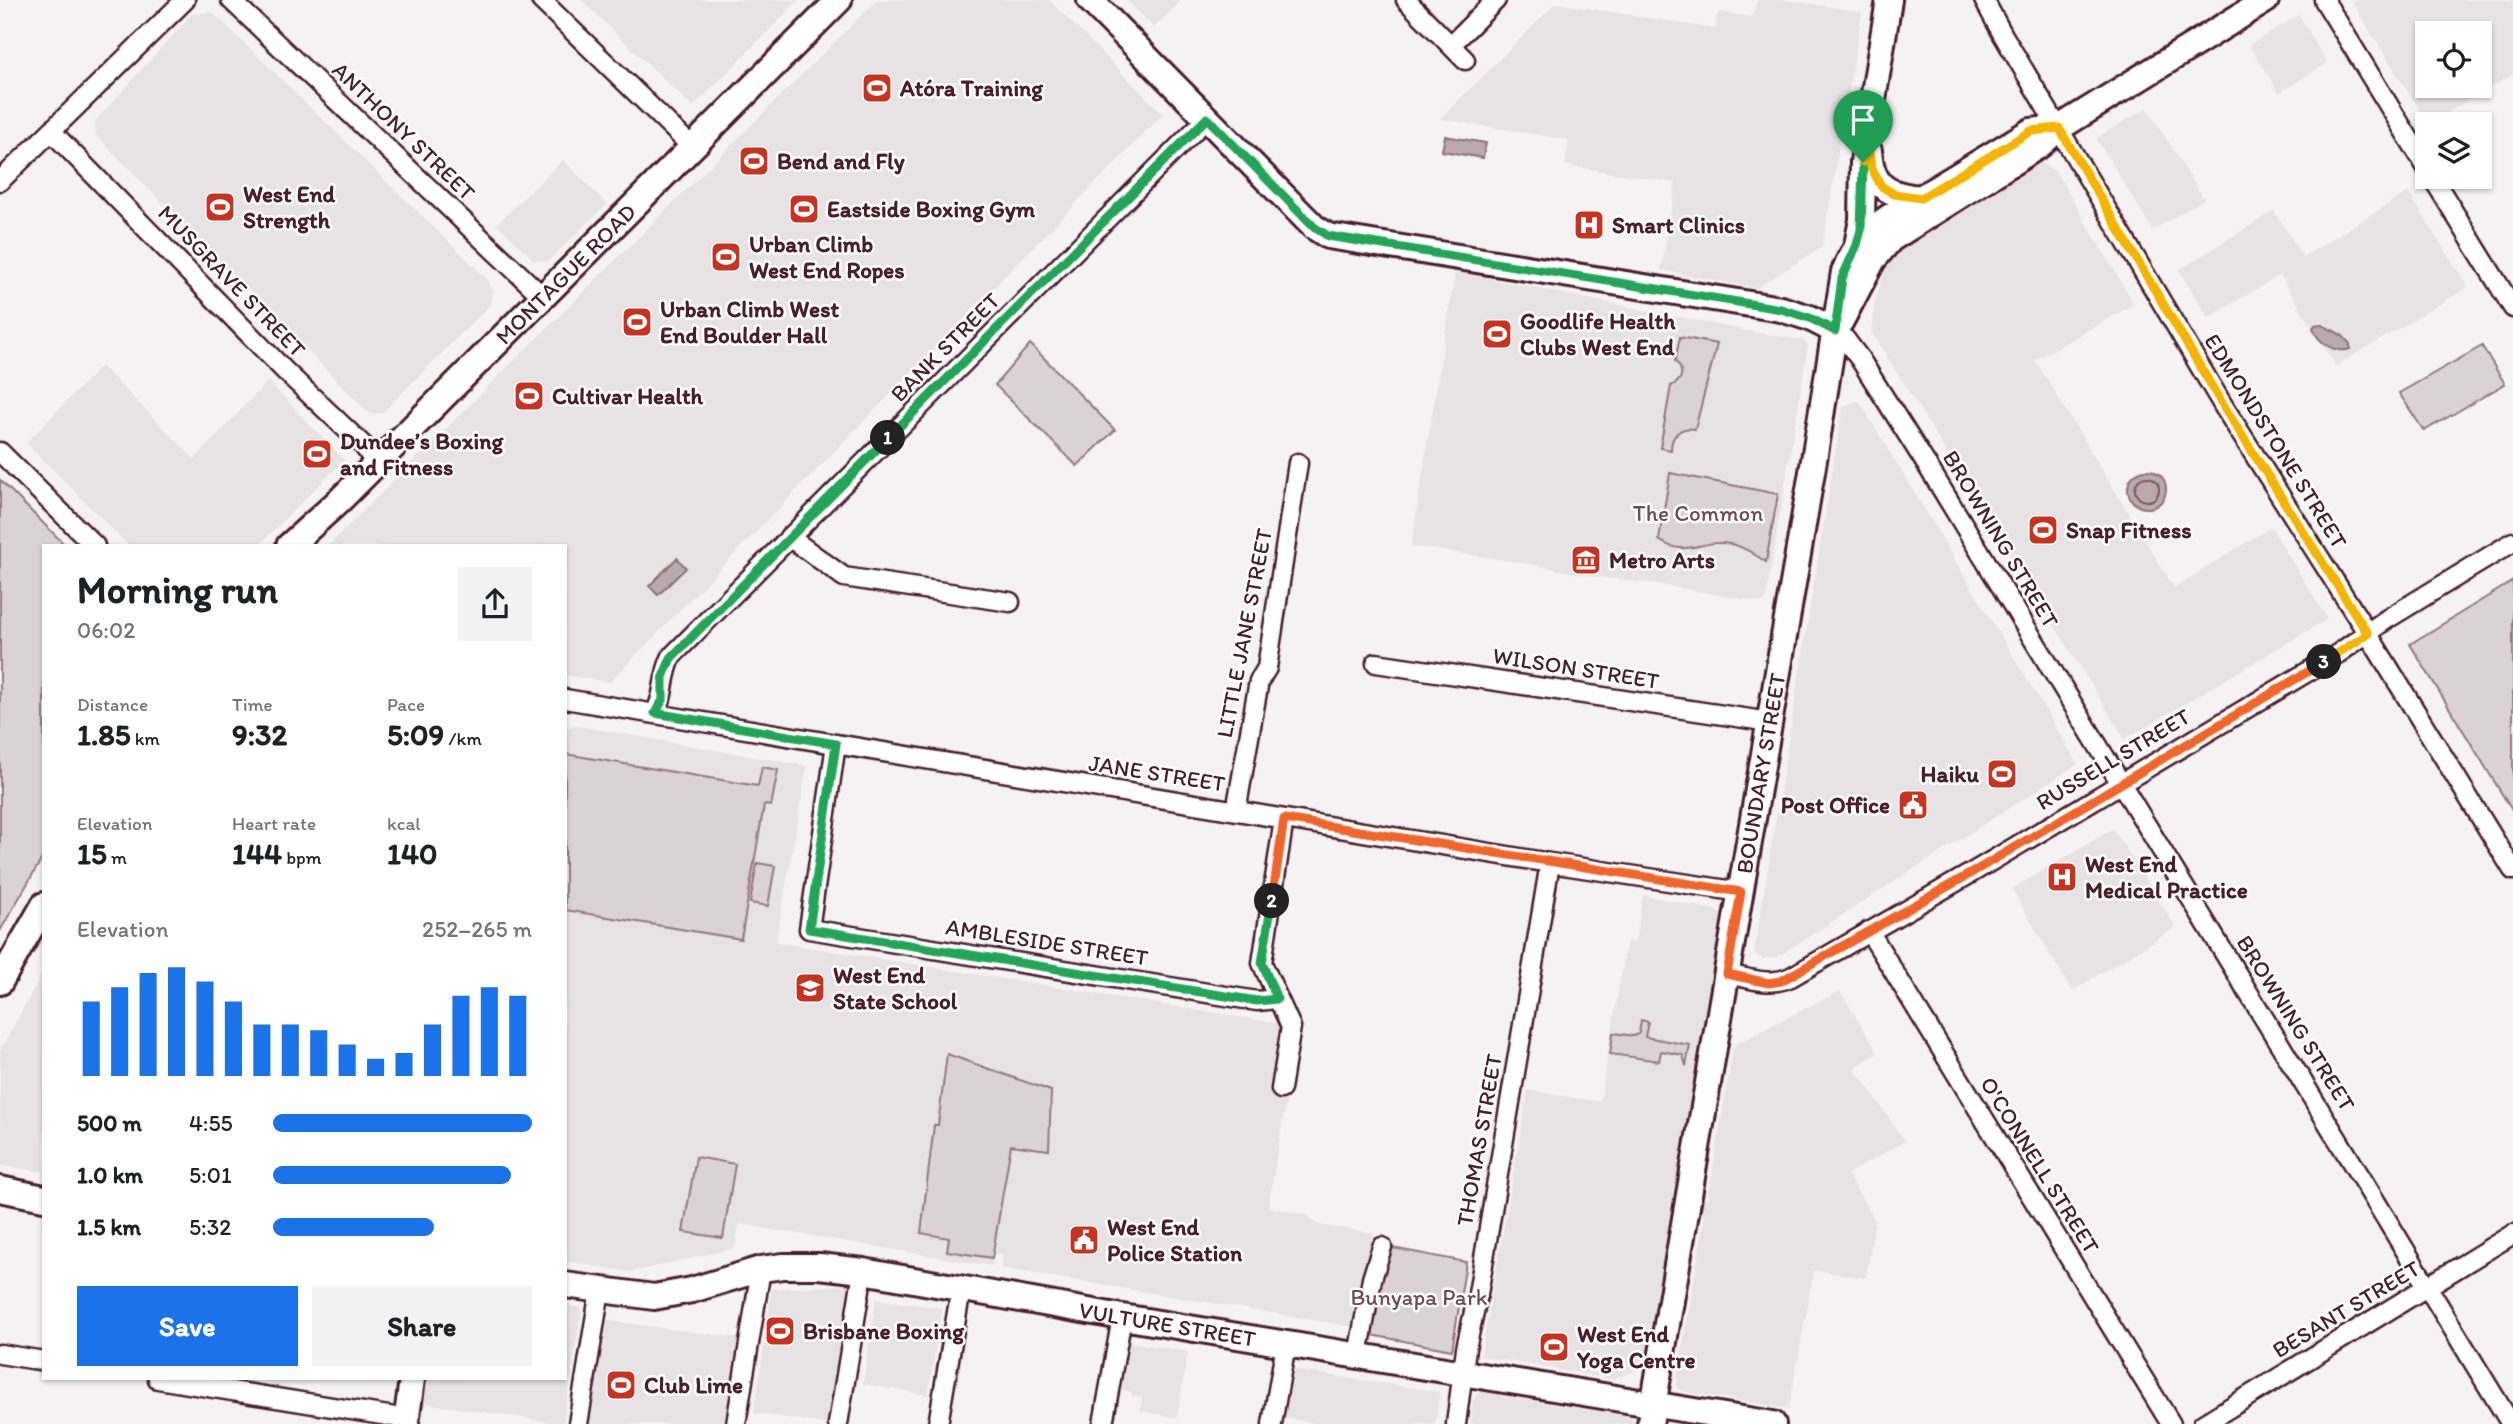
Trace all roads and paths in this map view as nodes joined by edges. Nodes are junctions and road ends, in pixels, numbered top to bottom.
1 (185, 0) edge
2 (231, 0) edge
3 (541, 0) edge
4 (839, 0) edge
5 (1090, 0) edge
6 (1406, 0) edge
7 (1496, 0) edge
8 (1889, 0) edge
9 (1970, 0) edge
10 (1984, 0) edge
11 (2266, 0) edge
12 (2324, 0) edge
13 (2003, 35) junction
14 (1451, 45) junction
15 (1465, 60) dead end
16 (1207, 118) junction
17 (2059, 128) junction
18 (52, 132) junction
19 (1867, 136) junction
20 (693, 148) junction
21 (2415, 148) edge
22 (0, 181) edge
23 (2439, 189) edge
24 (1921, 198) junction
25 (1857, 245) junction
26 (543, 297) junction
27 (2513, 309) edge
28 (1835, 331) junction
29 (0, 452) edge
30 (1298, 463) dead end
31 (376, 464) junction
32 (789, 537) junction
33 (2513, 542) edge
34 (93, 544) edge
35 (291, 544) edge
36 (1010, 602) dead end
37 (2368, 634) junction
38 (1376, 663) dead end
39 (567, 699) edge
40 (655, 713) junction
41 (1770, 722) junction
42 (836, 744) junction
43 (2120, 784) junction
44 (1236, 811) junction
45 (1284, 819) junction
46 (1550, 863) junction
47 (2513, 870) edge
48 (1741, 892) junction
49 (41, 918) edge
50 (1868, 931) junction
51 (1727, 974) junction
52 (0, 982) edge
53 (1277, 999) junction
54 (1281, 1088) dead end
55 (0, 1189) edge
56 (42, 1198) edge
57 (2513, 1234) edge
58 (1382, 1247) dead end
59 (761, 1269) junction
60 (863, 1271) junction
61 (567, 1285) edge
62 (2429, 1287) junction
63 (961, 1289) junction
64 (600, 1290) junction
65 (1122, 1317) junction
66 (1286, 1344) junction
67 (0, 1354) edge
68 (1358, 1355) junction
69 (42, 1361) edge
70 (1463, 1373) junction
71 (164, 1380) edge
72 (412, 1380) edge
73 (1652, 1414) edge
74 (407, 1422) edge
75 (578, 1424) edge
76 (736, 1424) edge
77 (838, 1424) edge
78 (938, 1424) edge
79 (1103, 1424) edge
80 (1272, 1424) edge
81 (1456, 1424) edge
82 (1773, 1424) edge
83 (2171, 1424) edge
84 (2203, 1424) edge
85 (2511, 1424) edge

1 - 18 street
2 - 26 street, ANTHONY STREET
3 - 20 street
4 - 20 street, MONTAGUE ROAD
5 - 16 street
6 - 14 street
7 - 14 street
8 - 19 street
9 - 13 street, EDMONDSTONE STREET
10 - 13 street, EDMONDSTONE STREET
11 - 17 street
12 - 21 street
13 - 17 street, EDMONDSTONE STREET
14 - 15 street
16 - 28 street
16 - 32 street, BANK STREET
17 - 24 street
17 - 28 street
17 - 37 street, EDMONDSTONE STREET
18 - 22 street
18 - 31 street, MUSGRAVE STREET
19 - 24 street
19 - 25 street
20 - 26 street, MONTAGUE ROAD
23 - 27 street
24 - 25 street
25 - 28 street, BOUNDARY STREET
26 - 31 street, MONTAGUE ROAD
28 - 41 street, BOUNDARY STREET
28 - 43 street, BROWNING STREET
29 - 34 street
30 - 44 street, LITTLE JANE STREET
31 - 35 street, MONTAGUE ROAD
32 - 36 street
32 - 40 street, BANK STREET
33 - 37 street, RUSSELL STREET
37 - 43 street, RUSSELL STREET
37 - 47 street, EDMONDSTONE STREET
38 - 41 street, WILSON STREET
39 - 40 street, JANE STREET
40 - 42 street, JANE STREET
41 - 48 street, BOUNDARY STREET
42 - 44 street, JANE STREET
42 - 53 street, AMBLESIDE STREET
43 - 50 street, RUSSELL STREET
43 - 62 street, BROWNING STREET
44 - 45 street, JANE STREET
45 - 46 street, JANE STREET
45 - 53 street
46 - 48 street, JANE STREET
46 - 70 street, THOMAS STREET
48 - 51 street, BOUNDARY STREET
49 - 52 street
50 - 51 street, RUSSELL STREET
50 - 83 street, O'CONNELL STREET
51 - 73 street, BOUNDARY STREET
53 - 54 street
55 - 56 street
57 - 62 street, BESANT STREET
58 - 68 street
59 - 60 street, VULTURE STREET
59 - 64 street, VULTURE STREET
59 - 76 street
60 - 63 street, VULTURE STREET
60 - 77 street
61 - 64 street, VULTURE STREET
62 - 84 street, BESANT STREET
62 - 85 street, BROWNING STREET
63 - 65 street, VULTURE STREET
63 - 78 street
64 - 75 street
65 - 66 street, VULTURE STREET
65 - 79 street
66 - 68 street, VULTURE STREET
66 - 80 street
67 - 69 street
68 - 70 street, VULTURE STREET
70 - 73 street, VULTURE STREET
70 - 81 street, THOMAS STREET
71 - 74 street
72 - 74 street
73 - 82 street, VULTURE STREET

